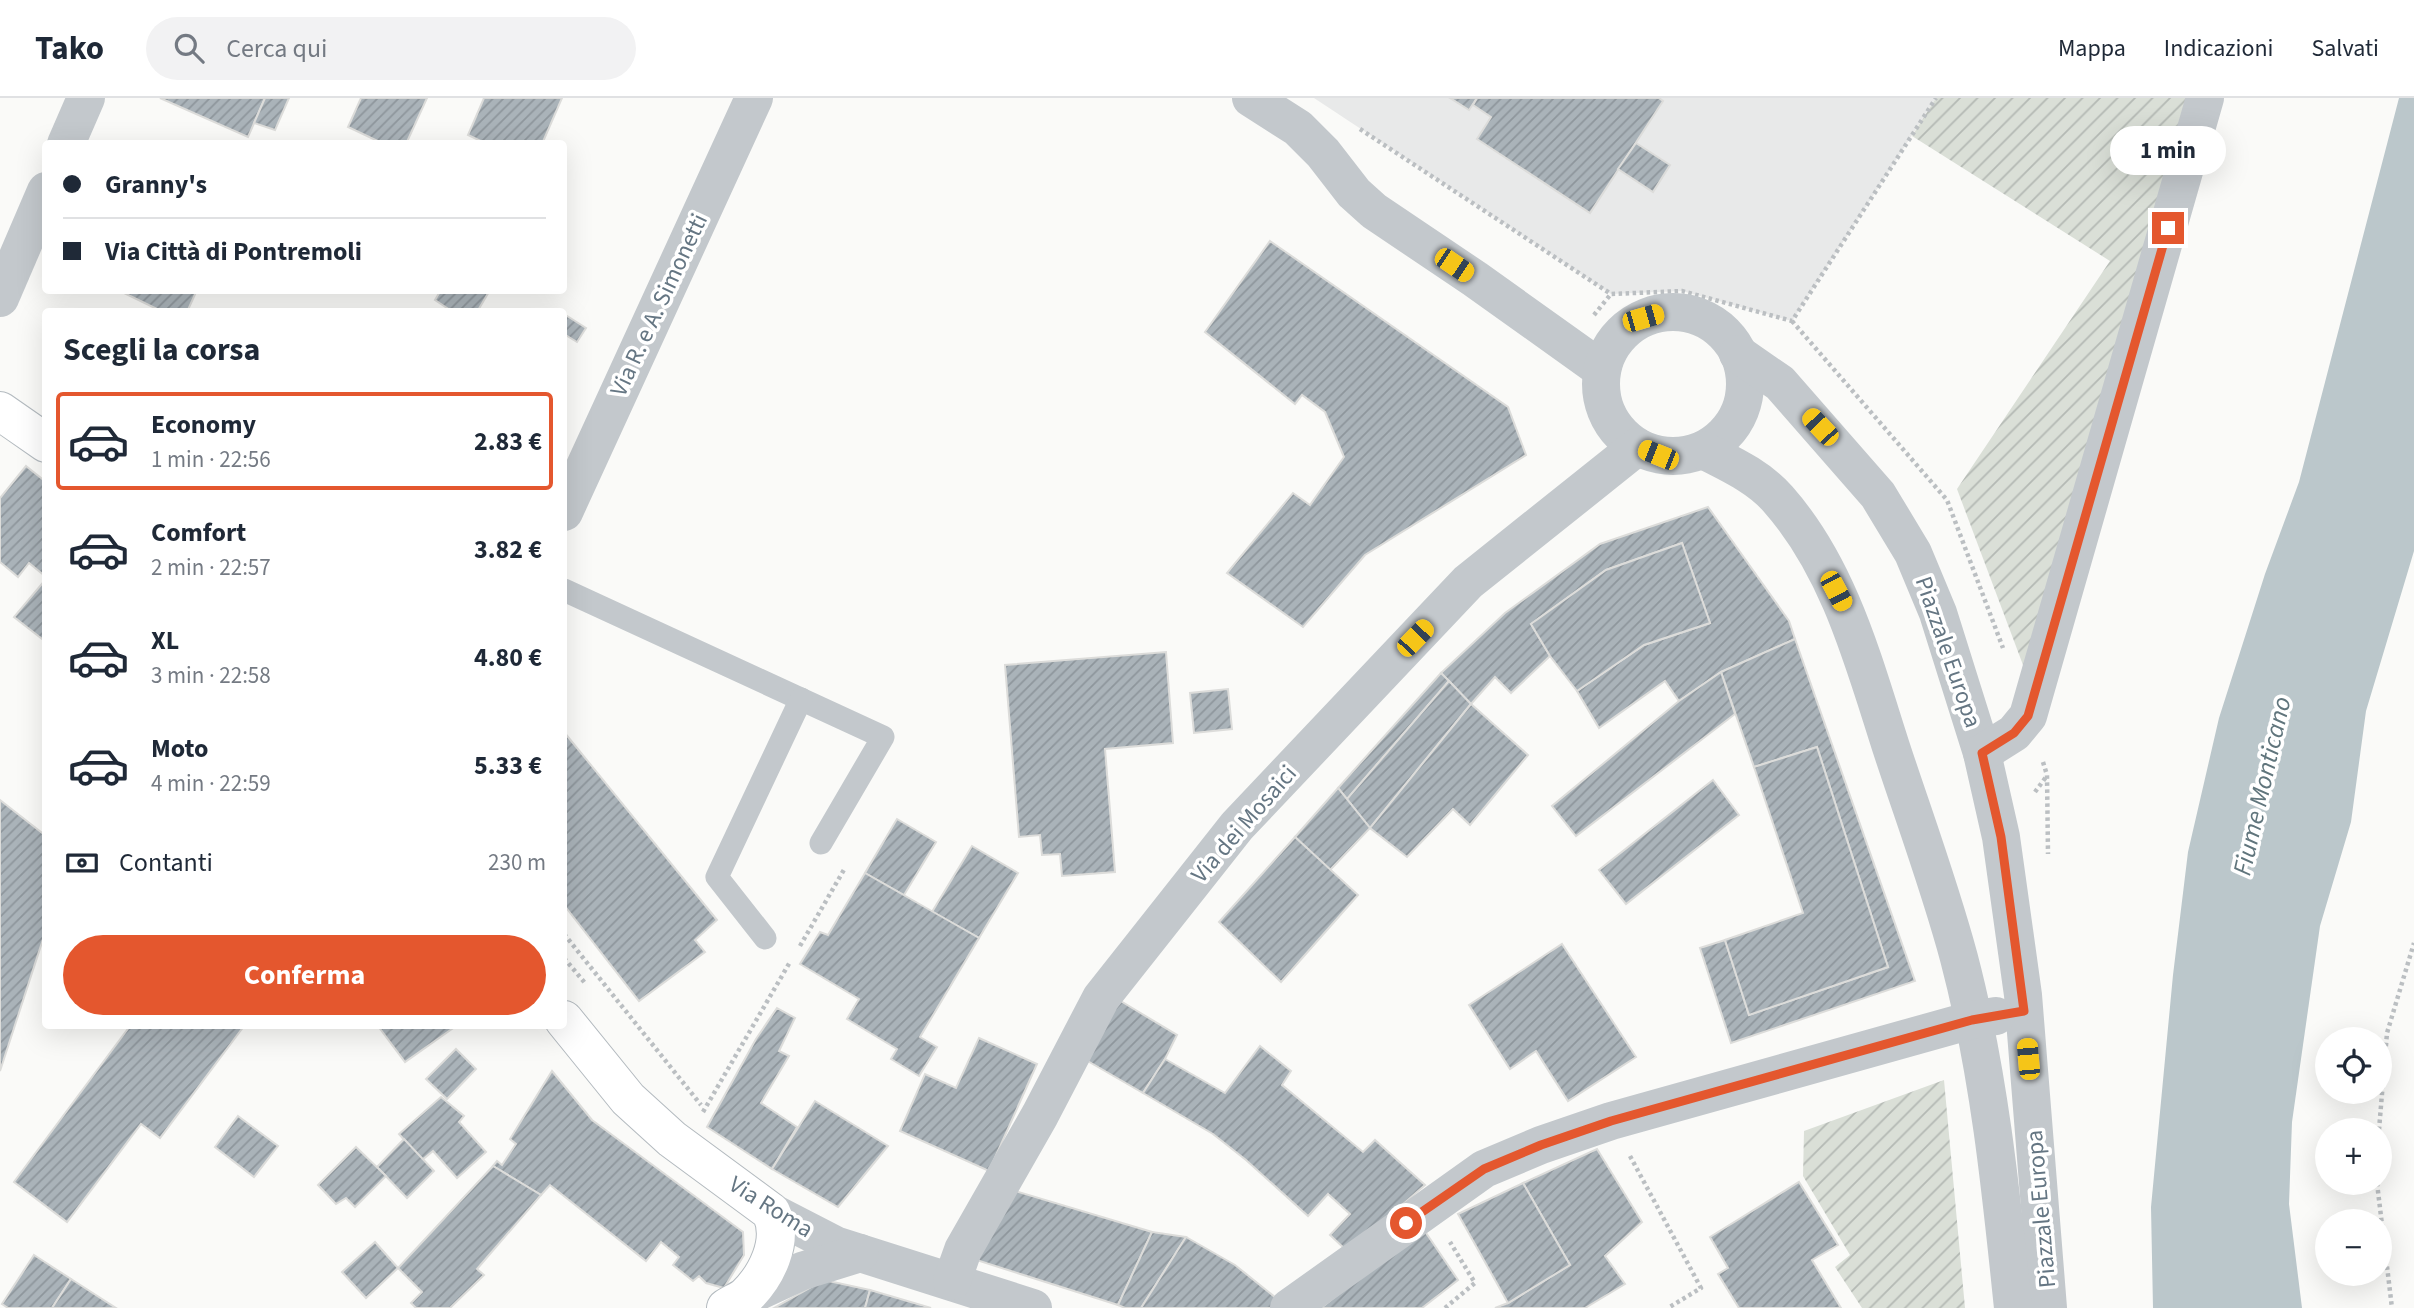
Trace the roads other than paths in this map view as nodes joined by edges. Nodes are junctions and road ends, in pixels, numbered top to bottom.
1 (86, 98) edge
2 (754, 98) edge
3 (1251, 98) edge
4 (2205, 98) edge
5 (68, 140) edge
6 (42, 200) edge
7 (0, 298) edge
8 (1738, 354) junction
9 (1601, 369) junction
10 (0, 411) edge
11 (42, 440) edge
12 (1637, 447) junction
13 (1703, 450) junction
14 (567, 505) edge
15 (567, 591) edge
16 (801, 699) junction
17 (1982, 753) junction
18 (821, 843) dead end
19 (765, 938) dead end
20 (1964, 981) junction
21 (2022, 994) junction
22 (1972, 1020) junction
23 (567, 1024) edge
24 (771, 1212) junction
25 (860, 1253) junction
26 (952, 1281) junction
27 (735, 1303) edge
28 (1292, 1306) edge
29 (1034, 1308) edge
30 (2013, 1308) edge
31 (2048, 1308) edge

1 - 5 street
2 - 14 street, Via R. e A. Simonetti
3 - 9 street
4 - 17 street
6 - 7 street
8 - 9 street, Piazzale Europa
8 - 13 street, Piazzale Europa
8 - 17 street, Piazzale Europa
9 - 12 street
10 - 11 street
12 - 13 street
12 - 26 street, Via dei Mosaici
13 - 20 street
15 - 16 lane
16 - 18 lane
16 - 19 lane
17 - 21 street, Piazzale Europa
20 - 21 street
20 - 22 street
21 - 22 street
21 - 31 street, Piazzale Europa
22 - 28 street
22 - 30 street
23 - 24 street, Via Roma
24 - 25 street, Via Roma
24 - 27 street
25 - 26 street, Via Roma
25 - 27 street
26 - 29 street, Via Roma

